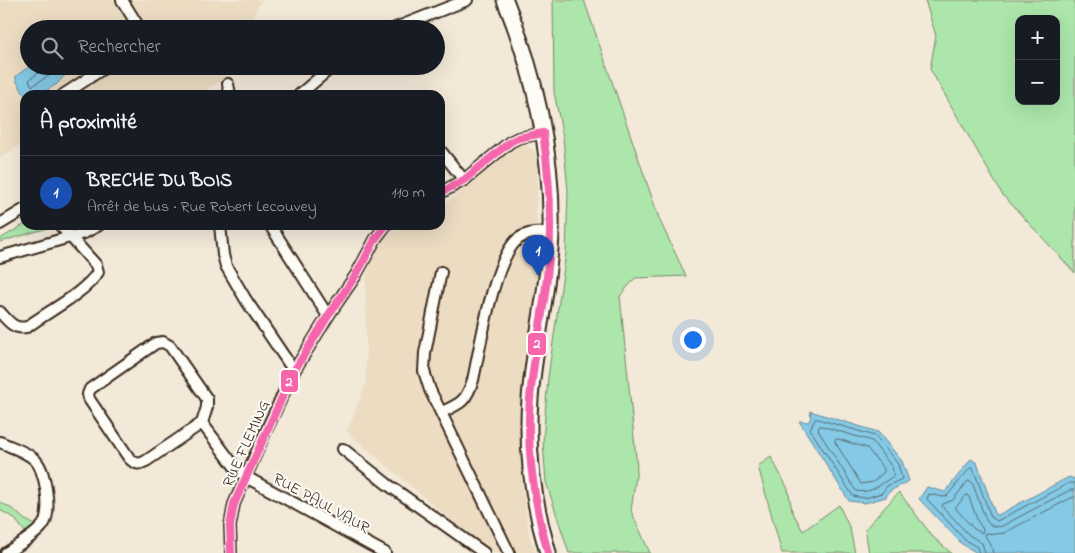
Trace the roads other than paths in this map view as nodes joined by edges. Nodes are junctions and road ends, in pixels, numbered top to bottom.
1 (122, 0) edge
2 (467, 0) edge
3 (505, 0) edge
4 (134, 20) edge
5 (416, 20) edge
6 (93, 75) edge
7 (322, 75) edge
8 (228, 84) dead end
9 (71, 90) edge
10 (229, 90) edge
11 (305, 90) edge
12 (543, 133) junction
13 (445, 156) edge
14 (464, 180) junction
15 (445, 190) edge
16 (20, 212) edge
17 (0, 224) edge
18 (65, 230) edge
19 (90, 230) edge
20 (220, 230) edge
21 (273, 230) edge
22 (382, 230) edge
23 (551, 233) junction
24 (71, 237) junction
25 (0, 257) edge
26 (441, 272) dead end
27 (0, 312) edge
28 (328, 316) junction
29 (294, 371) junction
30 (442, 412) junction
31 (202, 423) junction
32 (0, 442) edge
33 (342, 448) dead end
34 (246, 477) junction
35 (6, 553) edge
36 (230, 553) edge
37 (385, 553) edge
38 (484, 553) edge
39 (509, 553) edge
40 (548, 553) edge

1 - 4 street
2 - 5 street
3 - 12 street
6 - 9 street
7 - 11 street
8 - 10 street
12 - 14 street
12 - 23 street
13 - 14 street
14 - 15 street
16 - 17 street
18 - 24 street
19 - 24 street
20 - 29 street
21 - 28 street
22 - 28 street, RUE FLEMING
23 - 30 street
23 - 40 street
24 - 25 street
24 - 27 street
26 - 30 street
28 - 29 street, RUE FLEMING
29 - 34 street, RUE FLEMING
30 - 39 street
31 - 31 street
31 - 34 street, RUE PAUL VAUR
32 - 35 street
33 - 38 street
34 - 36 street, RUE FLEMING
34 - 37 street, RUE PAUL VAUR

